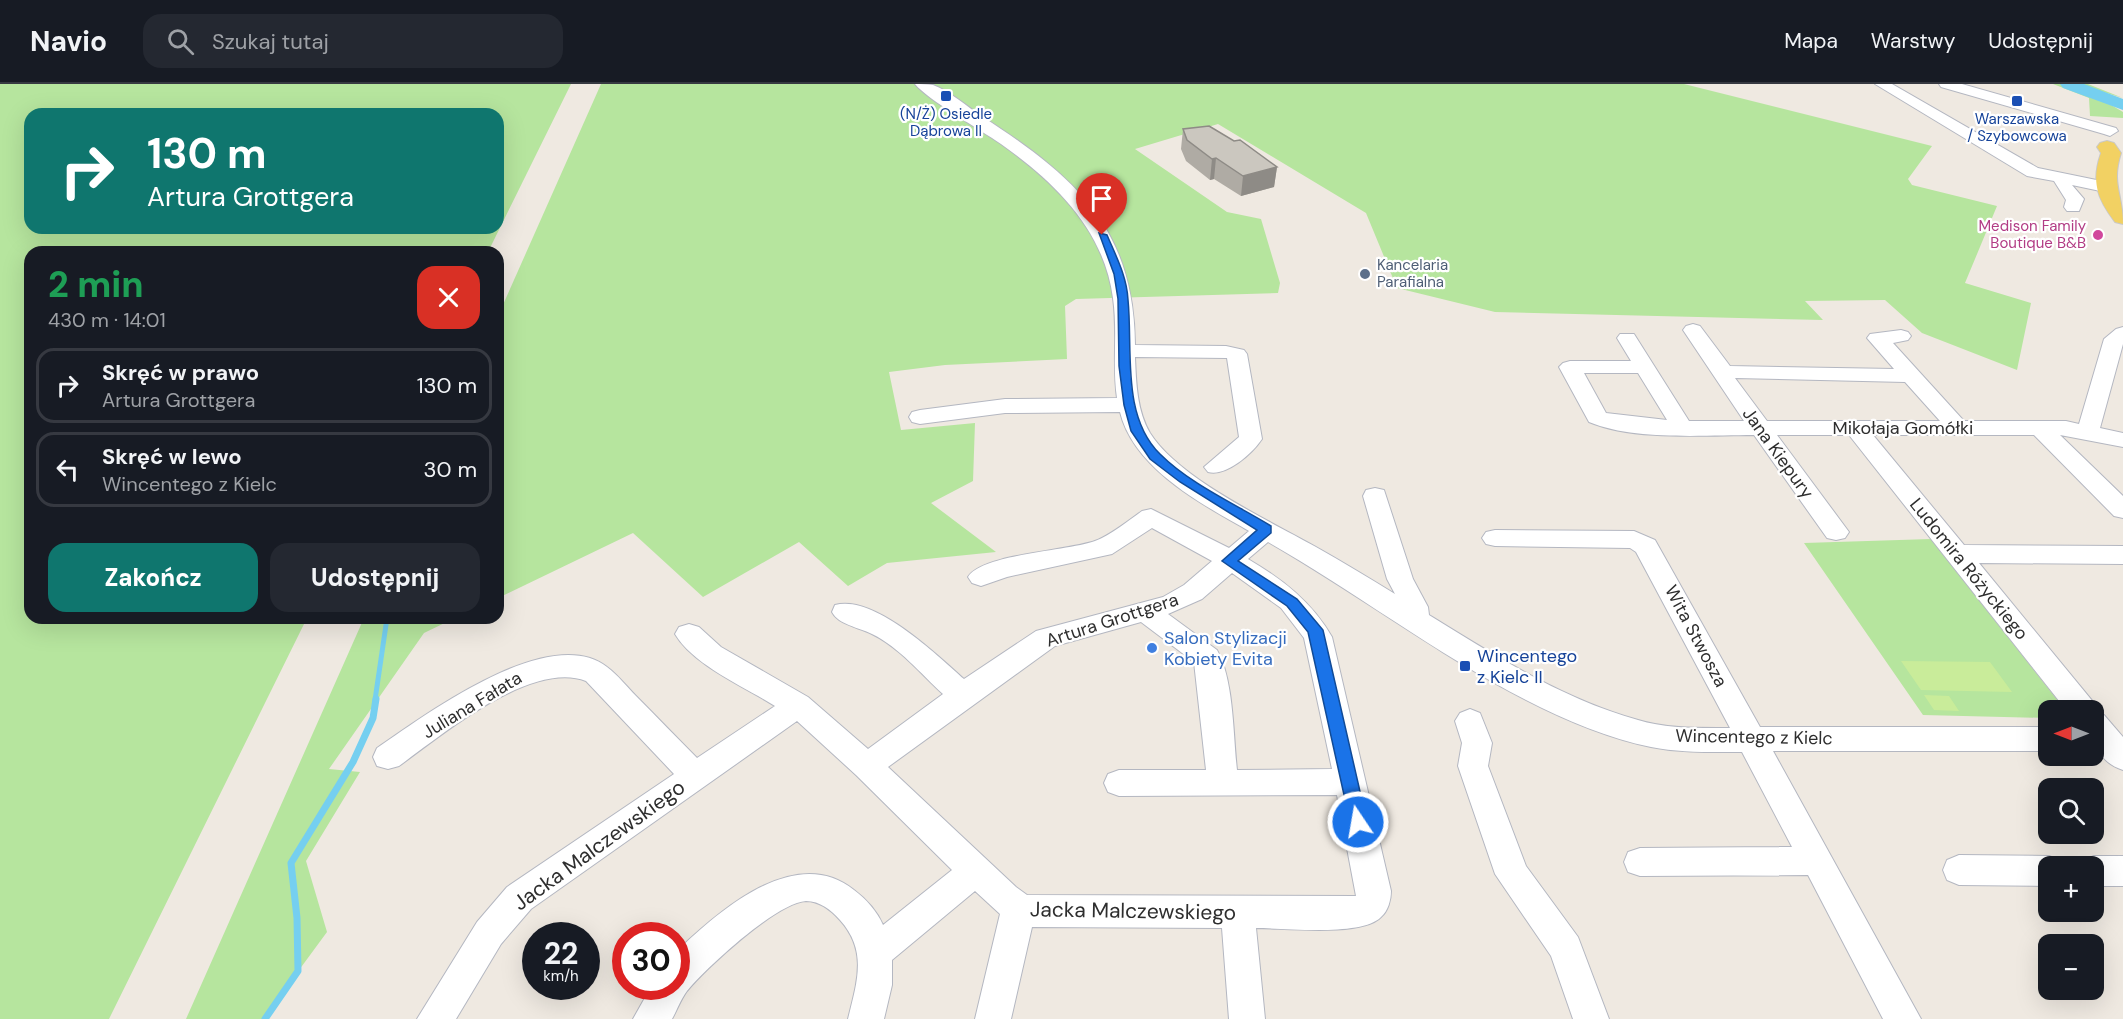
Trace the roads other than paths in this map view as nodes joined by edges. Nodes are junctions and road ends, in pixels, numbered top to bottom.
1 (922, 84) edge
2 (1882, 84) edge
3 (1934, 84) edge
4 (1946, 84) edge
5 (2112, 140) edge
6 (2123, 171) edge
7 (2062, 180) junction
8 (2114, 189) edge
9 (2073, 207) dead end
10 (2123, 217) edge
11 (1694, 330) dead end
12 (2123, 333) edge
13 (1901, 336) dead end
14 (1628, 338) dead end
15 (1124, 351) junction
16 (1645, 367) junction
17 (1724, 373) junction
18 (1910, 376) junction
19 (1130, 405) junction
20 (920, 417) dead end
21 (1682, 427) junction
22 (1855, 427) junction
23 (1760, 428) junction
24 (2040, 428) junction
25 (1959, 429) junction
26 (2088, 431) junction
27 (2123, 440) edge
28 (1216, 467) dead end
29 (1375, 496) dead end
30 (2123, 510) edge
31 (1266, 530) junction
32 (1836, 531) dead end
33 (1495, 538) dead end
34 (1955, 554) junction
35 (2123, 555) edge
36 (1229, 561) junction
37 (981, 577) dead end
38 (845, 612) dead end
39 (1146, 612) junction
40 (1416, 619) junction
41 (689, 634) dead end
42 (963, 695) junction
43 (2075, 700) edge
44 (798, 705) junction
45 (1470, 721) dead end
46 (1751, 739) junction
47 (2038, 739) edge
48 (388, 757) dead end
49 (867, 766) junction
50 (695, 776) junction
51 (1223, 782) junction
52 (1350, 782) junction
53 (1119, 783) dead end
54 (1817, 861) junction
55 (1640, 862) dead end
56 (1959, 870) dead end
57 (975, 871) junction
58 (2038, 871) edge
59 (2104, 871) edge
60 (2123, 871) edge
61 (1019, 908) junction
62 (1238, 913) junction
63 (875, 953) junction
64 (690, 963) edge
65 (663, 1000) edge
66 (435, 1019) edge
67 (651, 1019) edge
68 (866, 1019) edge
69 (993, 1019) edge
70 (1247, 1019) edge
71 (1591, 1019) edge
72 (1904, 1019) edge

1 - 15 street, Wincentego z Kielc
2 - 7 street
3 - 5 street
4 - 5 street
5 - 8 main road
6 - 8 main road
7 - 8 street
7 - 9 street
8 - 10 main road
11 - 17 street, Jana Kiepury
12 - 26 street
13 - 18 street
14 - 16 street
15 - 19 street, Wincentego z Kielc
15 - 28 street
16 - 21 street
16 - 21 street, Mikołaja Gomółki
17 - 18 street
17 - 23 street, Jana Kiepury
18 - 25 street
19 - 20 street
19 - 31 street, Wincentego z Kielc
21 - 23 street, Mikołaja Gomółki
22 - 23 street, Mikołaja Gomółki
22 - 25 street, Mikołaja Gomółki
22 - 34 street, Ludomira Różyckiego
23 - 32 street, Jana Kiepury
24 - 25 street, Mikołaja Gomółki
24 - 26 street, Mikołaja Gomółki
24 - 30 street
26 - 27 street, Mikołaja Gomółki
29 - 40 street
31 - 36 street, Artura Grottgera
31 - 40 street, Wincentego z Kielc
33 - 46 street, Wita Stwosza
34 - 35 street
34 - 43 street, Ludomira Różyckiego
36 - 37 street
36 - 39 street, Artura Grottgera
36 - 52 street
38 - 42 street
39 - 42 street, Artura Grottgera
39 - 51 street
40 - 46 street, Wincentego z Kielc
41 - 44 street, Jacka Malczewskiego
42 - 49 street, Artura Grottgera
44 - 49 street, Jacka Malczewskiego
44 - 50 street, Jacka Malczewskiego
45 - 71 street
46 - 47 street, Wincentego z Kielc
46 - 54 street, Wita Stwosza
48 - 50 street, Juliana Fałata
49 - 57 street, Jacka Malczewskiego
50 - 66 street, Jacka Malczewskiego
51 - 52 street
51 - 53 street
52 - 62 street, Jacka Malczewskiego
54 - 55 street
54 - 72 street, Wita Stwosza
56 - 58 street
57 - 61 street, Jacka Malczewskiego
57 - 63 street
59 - 60 street
61 - 62 street, Jacka Malczewskiego
61 - 69 street
62 - 70 street
63 - 64 street
63 - 68 street
65 - 67 street

